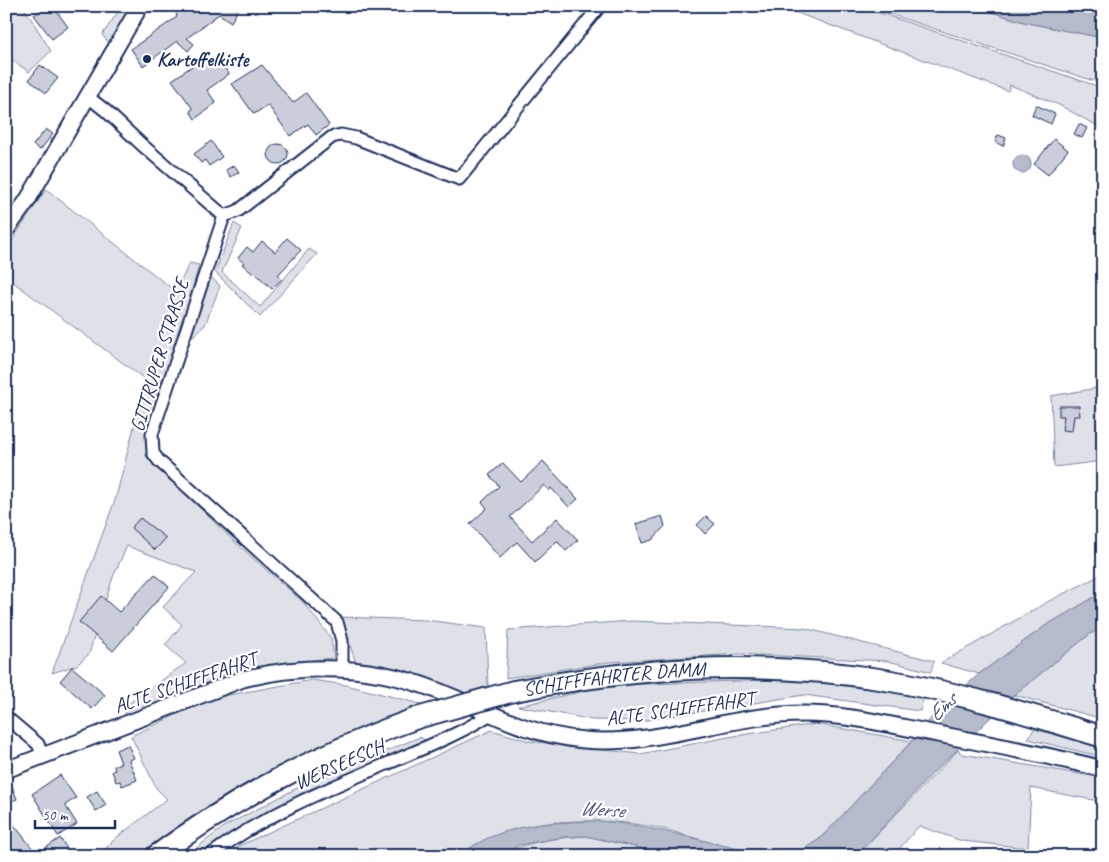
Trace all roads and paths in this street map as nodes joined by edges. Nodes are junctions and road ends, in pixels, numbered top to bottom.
1 (140, 6) edge
2 (600, 6) edge
3 (87, 96) junction
4 (224, 216) junction
5 (6, 230) edge
6 (342, 668) junction
7 (489, 715) junction
8 (6, 717) edge
9 (1103, 737) edge
10 (43, 756) junction
11 (1103, 769) edge
12 (6, 770) edge
13 (156, 856) edge
14 (209, 856) edge

1 - 3 street
2 - 4 street
3 - 4 street
3 - 5 street
4 - 6 street, GITTRUPER STRASSE
6 - 7 street, ALTE SCHIFFFAHRT
6 - 10 street, ALTE SCHIFFFAHRT
7 - 11 street, ALTE SCHIFFFAHRT
7 - 14 street, WERSEESCH
8 - 10 street
9 - 13 highway, SCHIFFFAHRTER DAMM, bridge
10 - 12 street, ALTE SCHIFFFAHRT

